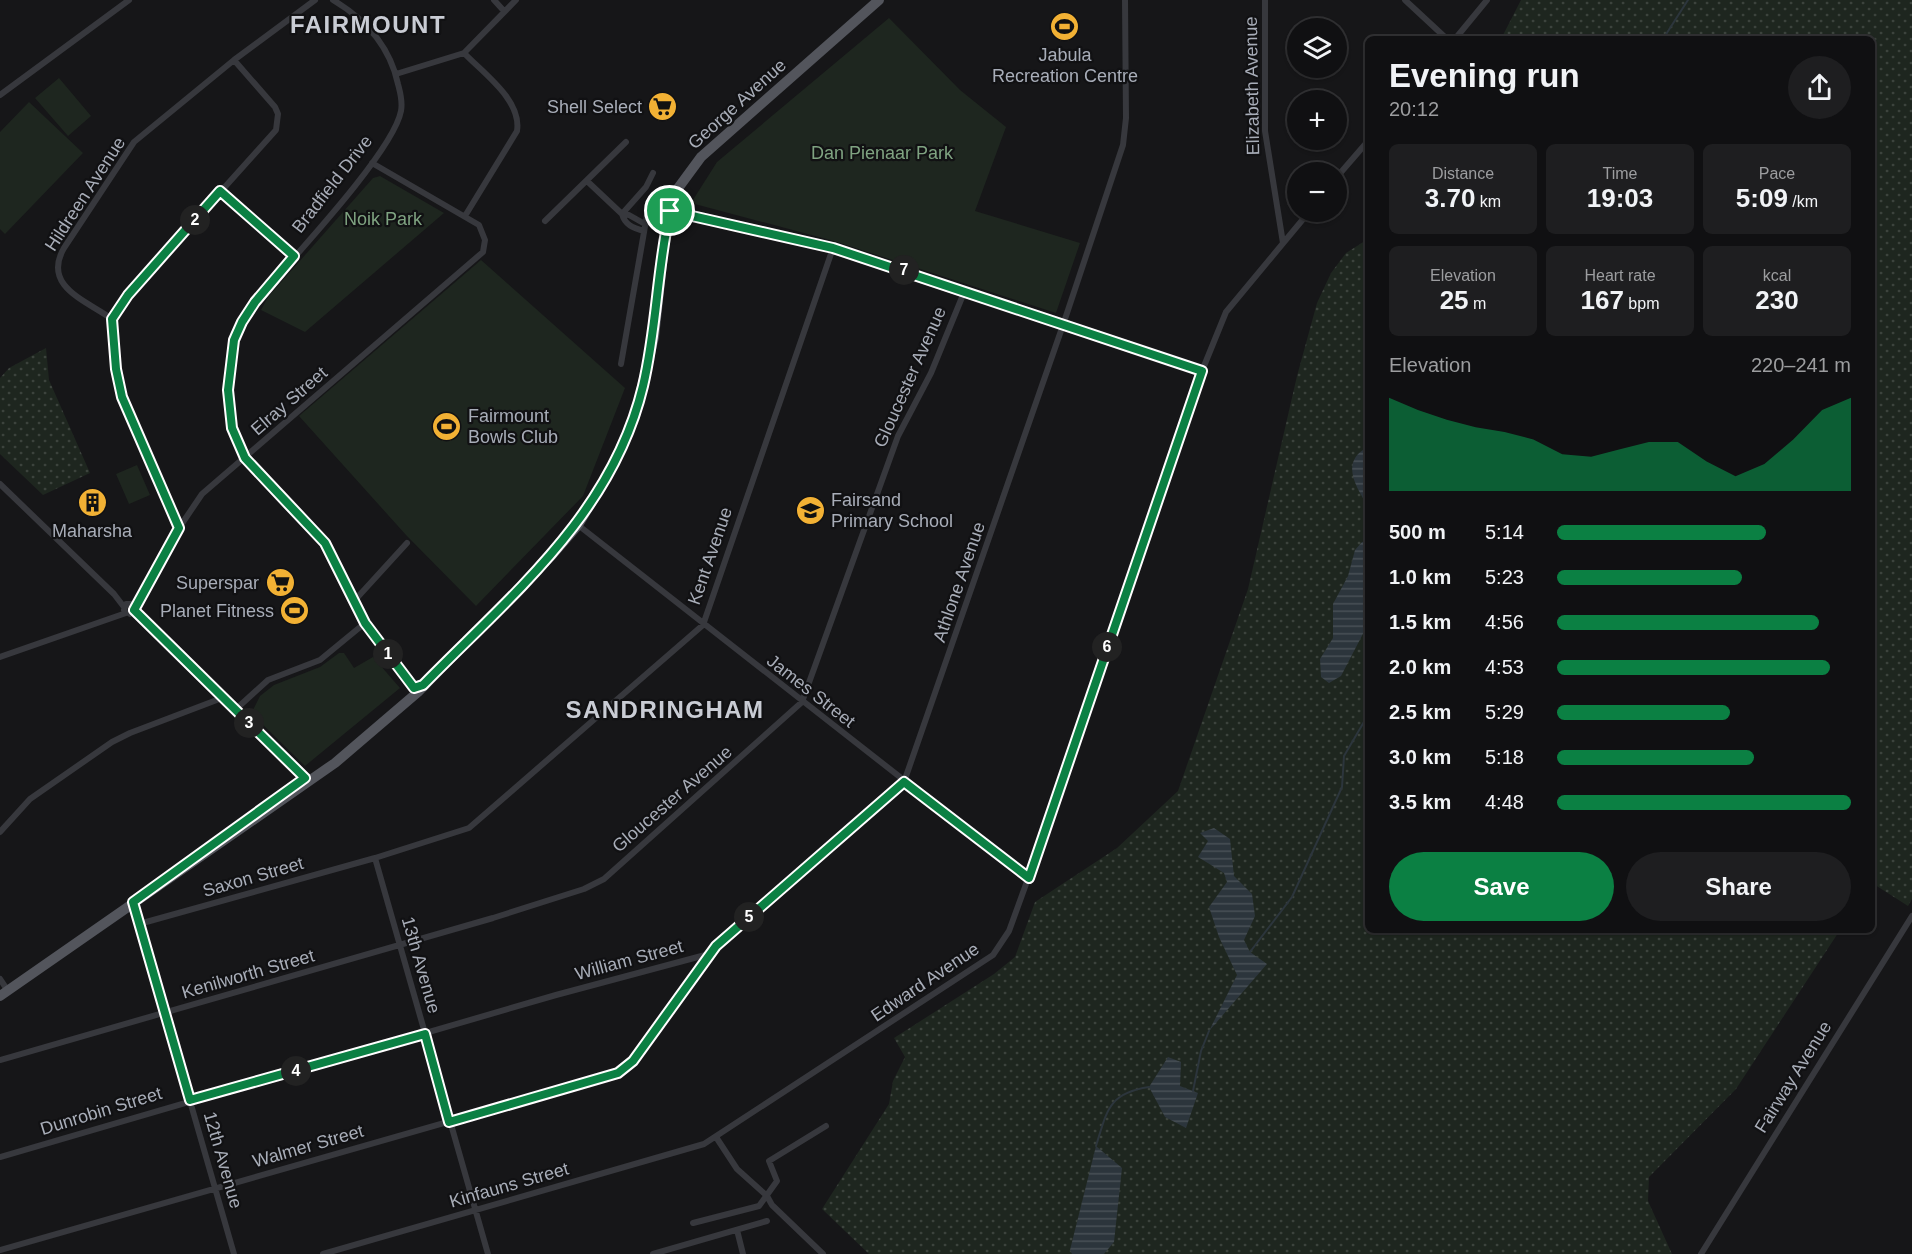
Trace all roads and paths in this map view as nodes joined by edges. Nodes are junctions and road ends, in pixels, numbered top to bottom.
1 (129, 0) edge
2 (315, 0) edge
3 (333, 0) edge
4 (494, 0) edge
5 (516, 0) edge
6 (879, 0) edge
7 (1125, 0) edge
8 (1265, 0) edge
9 (1405, 0) edge
10 (1487, 0) edge
11 (504, 11) junction
12 (1444, 36) edge
13 (1457, 36) edge
14 (464, 53) junction
15 (234, 60) junction
16 (396, 74) junction
17 (0, 94) edge
18 (626, 142) dead end
19 (1365, 144) edge
20 (372, 163) junction
21 (1347, 165) edge
22 (653, 173) dead end
23 (587, 181) junction
24 (220, 191) junction
25 (670, 211) junction
26 (622, 214) junction
27 (465, 216) junction
28 (545, 221) dead end
29 (1301, 222) edge
30 (645, 228) junction
31 (1283, 243) junction
32 (833, 248) junction
33 (294, 256) junction
34 (965, 290) junction
35 (112, 319) junction
36 (1063, 325) junction
37 (621, 364) dead end
38 (1202, 371) junction
39 (245, 458) junction
40 (0, 484) edge
41 (578, 525) junction
42 (179, 528) junction
43 (406, 543) dead end
44 (355, 600) junction
45 (129, 608) junction
46 (365, 623) junction
47 (703, 625) junction
48 (0, 657) edge
49 (418, 688) junction
50 (222, 698) junction
51 (802, 702) junction
52 (235, 710) junction
53 (306, 780) junction
54 (904, 782) junction
55 (0, 832) edge
56 (375, 858) junction
57 (1029, 878) junction
58 (133, 902) junction
59 (1912, 916) edge
60 (140, 924) junction
61 (469, 925) joint
62 (400, 946) junction
63 (709, 954) junction
64 (0, 979) edge
65 (4, 993) edge
66 (556, 995) joint
67 (165, 1013) junction
68 (425, 1034) junction
69 (0, 1060) edge
70 (624, 1070) joint
71 (190, 1100) junction
72 (449, 1122) junction
73 (826, 1126) dead end
74 (716, 1137) junction
75 (704, 1144) joint
76 (0, 1157) edge
77 (216, 1188) junction
78 (768, 1196) junction
79 (476, 1210) junction
80 (767, 1221) dead end
81 (693, 1223) dead end
82 (736, 1230) junction
83 (0, 1250) edge
84 (234, 1254) edge
85 (323, 1254) edge
86 (488, 1254) edge
87 (653, 1254) edge
88 (743, 1254) edge
89 (822, 1254) edge
90 (1701, 1254) edge

1 - 17 street
2 - 15 street, Hildreen Avenue
3 - 16 street, Bradfield Drive
4 - 11 street
5 - 11 street
6 - 25 main road, George Avenue
7 - 36 street, Athlone Avenue
8 - 31 street, Elizabeth Avenue
9 - 12 street
10 - 13 street
11 - 14 street
14 - 16 street
14 - 27 street
15 - 24 street
15 - 35 street, Hildreen Avenue
16 - 20 street, Bradfield Drive
18 - 23 street
19 - 21 street
20 - 27 street
20 - 33 street, Bradfield Drive
22 - 26 street
23 - 26 street
23 - 28 street
24 - 33 street
24 - 35 street
25 - 30 street
25 - 32 street
25 - 41 main road, George Avenue
26 - 30 street
26 - 30 street
27 - 39 street, Elray Street
29 - 31 street, Edward Avenue
30 - 37 street
31 - 38 street, Edward Avenue
32 - 34 street
32 - 47 street, Kent Avenue
33 - 39 street, Bradfield Drive
34 - 36 street
34 - 51 street, Gloucester Avenue
35 - 42 street
36 - 38 street
36 - 54 street, Athlone Avenue
38 - 57 street, Edward Avenue
39 - 42 street, Elray Street
39 - 44 street, Bradfield Drive
40 - 45 street
41 - 47 street, James Street
41 - 49 main road, George Avenue
42 - 45 street, Elray Street
43 - 44 street
44 - 46 street, Bradfield Drive
45 - 48 street, Elray Street
45 - 50 street
46 - 49 street, Bradfield Drive
46 - 52 street
47 - 51 street, James Street
47 - 56 street, Kent Avenue
49 - 53 main road, George Avenue
50 - 52 street
50 - 55 street
51 - 54 street, James Street
51 - 61 street, Gloucester Avenue
52 - 53 street
53 - 58 main road, George Avenue
54 - 57 street, James Street
54 - 63 street, Athlone Avenue
56 - 60 street, Saxon Street
56 - 62 street, 13th Avenue
57 - 74 street, Edward Avenue
58 - 60 street, 12th Avenue
58 - 65 main road, George Avenue
59 - 90 street, Fairway Avenue
60 - 67 street, 12th Avenue
61 - 62 street, Kenilworth Street
62 - 67 street, Kenilworth Street
62 - 68 street, 13th Avenue
63 - 66 street, William Street
63 - 70 street, Athlone Avenue
64 - 65 street
66 - 68 street, Dunrobin Street
67 - 69 street, Kenilworth Street
67 - 71 street, 12th Avenue
68 - 71 street, Dunrobin Street
68 - 72 street, 13th Avenue
70 - 72 street, Walmer Street
71 - 76 street, Dunrobin Street
71 - 77 street, 12th Avenue
72 - 77 street, Walmer Street
72 - 79 street, 13th Avenue
73 - 78 street
74 - 75 street, Edward Avenue
74 - 78 street
75 - 79 street, Kinfauns Street
77 - 83 street, Walmer Street
77 - 84 street, 12th Avenue
78 - 81 street
78 - 89 street
79 - 85 street, Kinfauns Street
79 - 86 street, 13th Avenue
80 - 82 street
82 - 87 street
82 - 88 street

